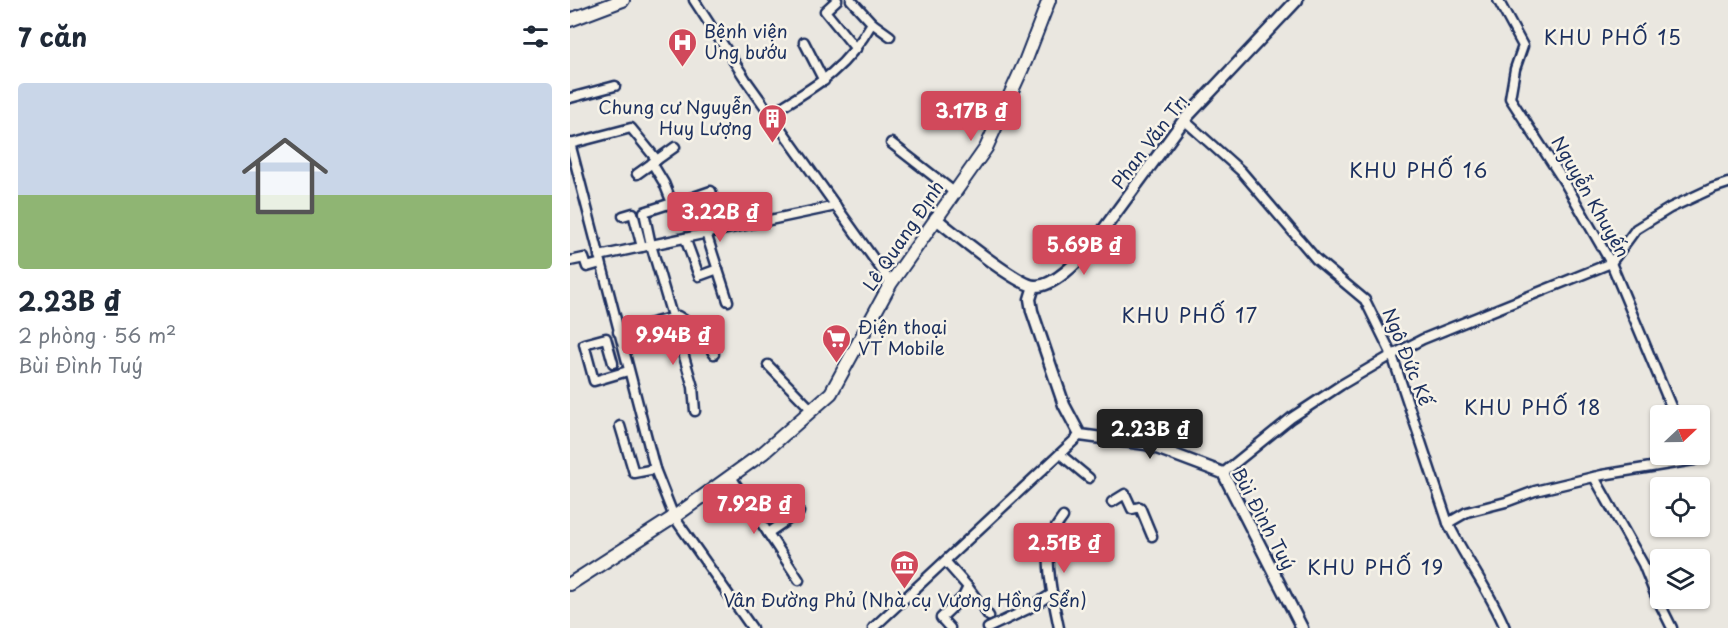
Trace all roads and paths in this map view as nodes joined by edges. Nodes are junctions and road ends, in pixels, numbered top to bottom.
1 (623, 0) edge
2 (694, 0) edge
3 (837, 0) edge
4 (850, 0) edge
5 (1049, 0) edge
6 (1297, 0) edge
7 (1498, 0) edge
8 (570, 20) edge
9 (872, 23) junction
10 (890, 36) dead end
11 (804, 42) dead end
12 (856, 49) junction
13 (824, 81) junction
14 (615, 86) dead end
15 (570, 98) edge
16 (770, 114) junction
17 (1184, 120) junction
18 (570, 143) edge
19 (891, 143) dead end
20 (675, 147) dead end
21 (654, 161) junction
22 (637, 174) dead end
23 (1728, 183) edge
24 (954, 192) junction
25 (688, 199) dead end
26 (836, 206) junction
27 (623, 216) dead end
28 (935, 218) junction
29 (723, 229) junction
30 (706, 233) junction
31 (685, 238) junction
32 (647, 246) junction
33 (600, 259) junction
34 (570, 261) edge
35 (1611, 264) junction
36 (718, 269) junction
37 (891, 283) junction
38 (1034, 286) junction
39 (728, 301) dead end
40 (672, 317) junction
41 (618, 332) junction
42 (714, 354) dead end
43 (1392, 355) junction
44 (613, 363) dead end
45 (768, 364) dead end
46 (628, 371) junction
47 (1670, 405) edge
48 (812, 410) junction
49 (695, 411) dead end
50 (620, 426) dead end
51 (1080, 435) junction
52 (1060, 454) junction
53 (1653, 465) edge
54 (656, 469) junction
55 (1223, 473) junction
56 (731, 477) junction
57 (1594, 477) junction
58 (1089, 478) dead end
59 (1112, 502) dead end
60 (799, 512) dead end
61 (674, 517) junction
62 (1064, 517) dead end
63 (1449, 523) junction
64 (768, 533) junction
65 (1152, 536) dead end
66 (945, 561) junction
67 (799, 580) dead end
68 (570, 584) edge
69 (968, 587) junction
70 (1052, 594) junction
71 (989, 616) dead end
72 (752, 628) edge
73 (873, 628) edge
74 (950, 628) edge
75 (988, 628) edge
76 (1059, 628) edge
77 (1302, 628) edge
78 (1505, 628) edge
79 (1672, 628) edge

1 - 8 main road
2 - 16 street
3 - 12 street
4 - 9 street
5 - 24 main road, Lê Quang Định
6 - 17 street, Phan Văn Trị
7 - 35 street, Nguyễn Khuyến
9 - 10 street
9 - 12 street
11 - 13 street
12 - 13 street
13 - 16 street
14 - 15 street
16 - 26 street
17 - 38 street, Phan Văn Trị
17 - 43 street, Ngô Đức Kế
18 - 21 street
18 - 33 street
19 - 24 street
20 - 21 street
21 - 22 street
21 - 32 street
23 - 35 street
24 - 28 main road, Lê Quang Định
25 - 29 street
26 - 29 street
26 - 37 street
27 - 32 street
28 - 37 main road, Lê Quang Định
28 - 38 street
29 - 30 street
30 - 31 street
30 - 36 street
31 - 32 street
31 - 36 street
32 - 33 street
32 - 40 street
33 - 34 street
33 - 41 street
35 - 43 street
35 - 47 street, Nguyễn Khuyến
36 - 39 street
37 - 48 main road, Lê Quang Định
38 - 51 street
40 - 41 street
40 - 42 street
40 - 49 street
41 - 46 street
43 - 55 street
43 - 63 street, Ngô Đức Kế
44 - 46 street
45 - 48 street
46 - 54 street
48 - 56 main road, Lê Quang Định
50 - 54 street
51 - 52 street
51 - 55 street, Bùi Đình Tuý
52 - 58 street
52 - 66 street
53 - 57 street
54 - 61 street
55 - 77 street, Bùi Đình Tuý
56 - 61 main road, Lê Quang Định
56 - 64 street
57 - 63 street
57 - 79 street
59 - 65 street
60 - 64 street
61 - 68 main road, Lê Quang Định
61 - 72 street
62 - 70 street
63 - 78 street, Ngô Đức Kế
64 - 67 street
66 - 69 street
66 - 73 street
69 - 71 street
69 - 74 street
70 - 75 street
70 - 76 street

